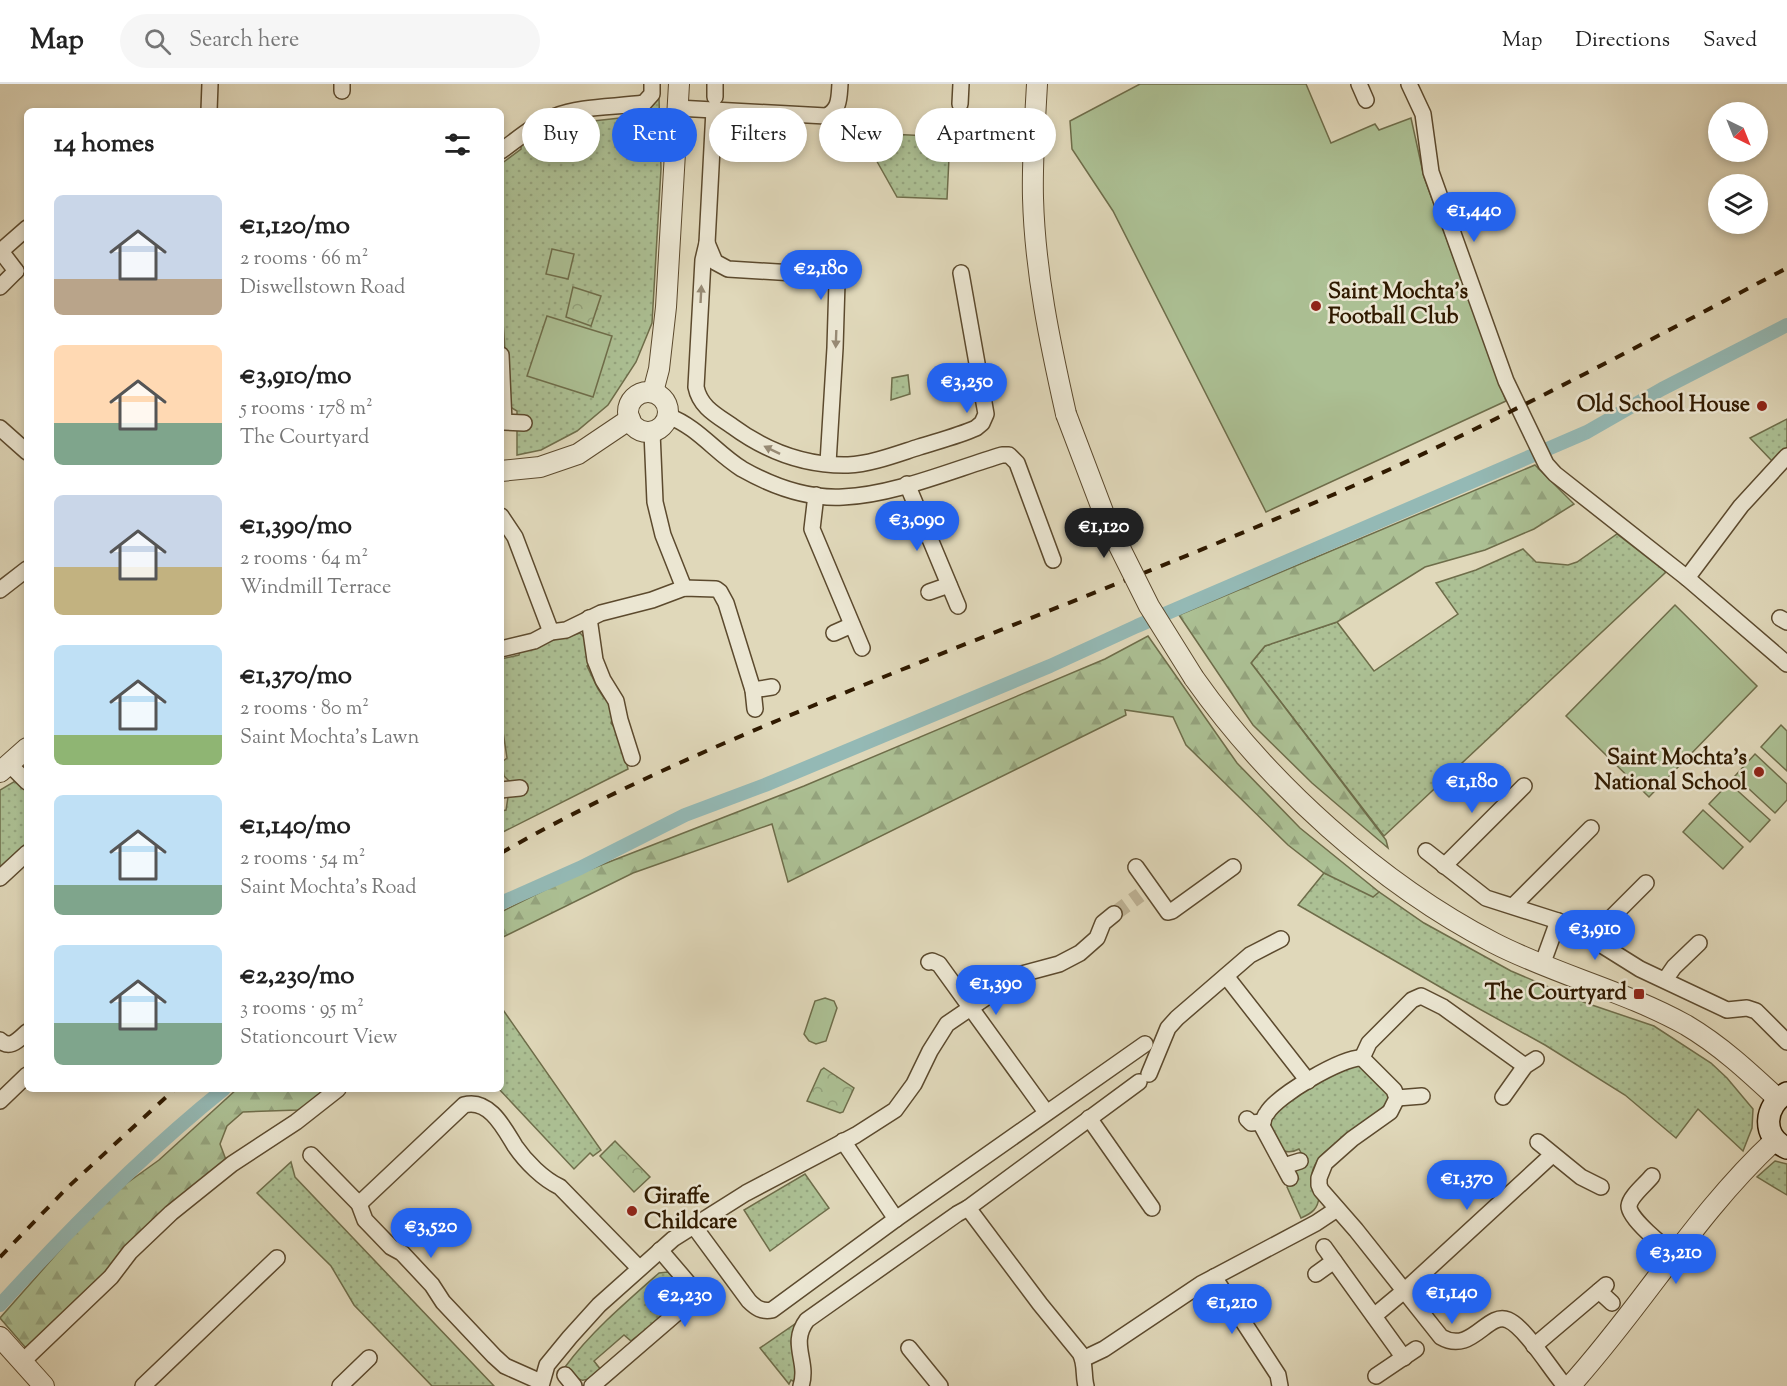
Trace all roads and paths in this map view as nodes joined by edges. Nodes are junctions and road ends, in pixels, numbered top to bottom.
1 (210, 84) edge
2 (652, 84) edge
3 (679, 84) edge
4 (840, 84) edge
5 (961, 84) edge
6 (1037, 84) edge
7 (1359, 84) edge
8 (1409, 84) edge
9 (715, 97) edge
10 (1366, 100) dead end
11 (960, 104) dead end
12 (209, 108) edge
13 (677, 108) joint
14 (504, 149) edge
15 (674, 162) edge
16 (24, 230) edge
17 (707, 243) junction
18 (0, 250) edge
19 (21, 272) edge
20 (961, 273) dead end
21 (0, 287) edge
22 (653, 392) junction
23 (668, 416) junction
24 (630, 419) junction
25 (504, 422) edge
26 (524, 423) dead end
27 (0, 428) edge
28 (652, 432) junction
29 (24, 449) edge
30 (1787, 456) edge
31 (828, 464) junction
32 (504, 471) edge
33 (907, 484) junction
34 (816, 495) junction
35 (504, 520) edge
36 (1053, 560) dead end
37 (24, 571) edge
38 (1687, 578) junction
39 (949, 585) junction
40 (684, 588) junction
41 (0, 590) edge
42 (929, 592) dead end
43 (958, 606) dead end
44 (590, 618) junction
45 (852, 625) junction
46 (551, 632) junction
47 (834, 633) dead end
48 (861, 648) dead end
49 (504, 649) edge
50 (1787, 664) edge
51 (772, 687) dead end
52 (753, 690) junction
53 (755, 709) dead end
54 (24, 751) edge
55 (633, 758) dead end
56 (5, 768) edge
57 (24, 780) edge
58 (1524, 786) dead end
59 (520, 788) dead end
60 (504, 790) edge
61 (1592, 828) dead end
62 (1426, 851) dead end
63 (24, 856) edge
64 (1444, 866) junction
65 (1136, 867) dead end
66 (1233, 867) dead end
67 (0, 878) edge
68 (1646, 883) dead end
69 (1514, 906) junction
70 (1114, 914) tunnel mouth
71 (1558, 921) junction
72 (1281, 939) dead end
73 (1593, 939) junction
74 (1699, 943) dead end
75 (929, 962) dead end
76 (1542, 965) junction
77 (1014, 976) tunnel mouth
78 (1226, 976) junction
79 (1665, 980) junction
80 (994, 992) tunnel mouth
81 (969, 1007) junction
82 (21, 1037) edge
83 (0, 1040) edge
84 (1787, 1042) edge
85 (1145, 1044) dead end
86 (1362, 1058) junction
87 (24, 1078) edge
88 (1308, 1081) junction
89 (334, 1092) edge
90 (1422, 1096) dead end
91 (1782, 1096) edge
92 (1503, 1097) dead end
93 (1397, 1098) junction
94 (0, 1101) edge
95 (1046, 1112) junction
96 (1089, 1118) junction
97 (1247, 1119) dead end
98 (1263, 1122) junction
99 (843, 1142) junction
100 (1538, 1142) dead end
101 (1781, 1144) edge
102 (311, 1155) dead end
103 (1552, 1155) junction
104 (1300, 1161) dead end
105 (1652, 1176) dead end
106 (1600, 1187) dead end
107 (359, 1204) junction
108 (968, 1208) junction
109 (1152, 1208) dead end
110 (1337, 1209) junction
111 (896, 1219) junction
112 (693, 1225) junction
113 (1324, 1247) dead end
114 (660, 1250) junction
115 (1675, 1254) junction
116 (277, 1258) dead end
117 (1334, 1261) junction
118 (639, 1268) junction
119 (1316, 1274) dead end
120 (1214, 1277) junction
121 (1404, 1292) junction
122 (1612, 1303) dead end
123 (1374, 1316) junction
124 (0, 1337) edge
125 (1534, 1346) junction
126 (909, 1348) dead end
127 (369, 1358) dead end
128 (1083, 1359) junction
129 (22, 1362) junction
130 (1376, 1376) dead end
131 (541, 1384) edge
132 (44, 1386) edge
133 (143, 1386) edge
134 (340, 1386) edge
135 (592, 1386) edge
136 (801, 1386) edge
137 (939, 1386) edge
138 (1086, 1386) edge
139 (1280, 1386) edge
140 (1565, 1386) edge
141 (1570, 1386) edge

1 - 12 street
2 - 14 street
3 - 13 street
4 - 9 street
5 - 11 street
6 - 76 street, bridge
7 - 10 street
8 - 38 street
9 - 13 street
9 - 17 street
15 - 22 street
16 - 18 street
31 -> 17 street
17 -> 31 street
18 - 19 street
19 - 21 street
20 - 31 street
22 - 23 street
22 - 24 street
23 - 28 street
23 - 34 street
24 - 28 street
24 - 32 street
25 - 26 street
27 - 29 street
28 - 40 street
30 - 38 street
33 - 34 street
33 - 36 street
33 - 39 street
34 - 45 street
35 - 46 street
37 - 41 street
38 - 50 street
39 - 42 street
39 - 43 street
40 - 44 street
40 - 52 street
44 - 46 street
44 - 55 street
45 - 47 street
45 - 48 street
46 - 49 street
51 - 52 street
52 - 53 street
54 - 56 street
56 - 57 street
58 - 64 street
59 - 60 street
61 - 69 street
62 - 64 street
63 - 67 street
64 - 69 street
65 - 66 street
68 - 73 street
69 - 71 street
70 - 77 street
71 - 73 street
71 - 76 street
72 - 78 street
73 - 79 street
74 - 79 street
75 - 81 street
76 - 91 street
78 - 88 street
78 - 96 street
79 - 84 street
80 - 81 street
81 - 95 street
81 - 99 street
82 - 83 street
85 - 95 street
86 - 88 street
86 - 92 street
86 - 93 street
87 - 94 street
88 - 98 street
89 - 129 street
90 - 93 street
91 - 101 main road
93 - 110 street
95 - 111 street
96 - 108 street
96 - 109 street
97 - 98 street
98 - 104 street
99 - 111 street
99 - 112 street
100 - 103 street
101 - 115 street
102 - 107 street
103 - 106 street
103 - 121 street
105 - 115 street
107 - 118 street
107 - 131 street
108 - 128 street
108 - 136 street
110 - 120 street
110 - 121 street
111 - 112 street
112 - 114 street
113 - 117 street
114 - 118 street
114 - 135 street
115 - 141 street
116 - 133 street
117 - 119 street
117 - 123 street
118 - 131 street
120 - 128 street
120 - 139 street
121 - 123 street
121 - 125 street
122 - 125 street
123 - 130 street
124 - 129 street
125 - 140 street
126 - 137 street
127 - 134 street
128 - 138 street
129 - 132 street

